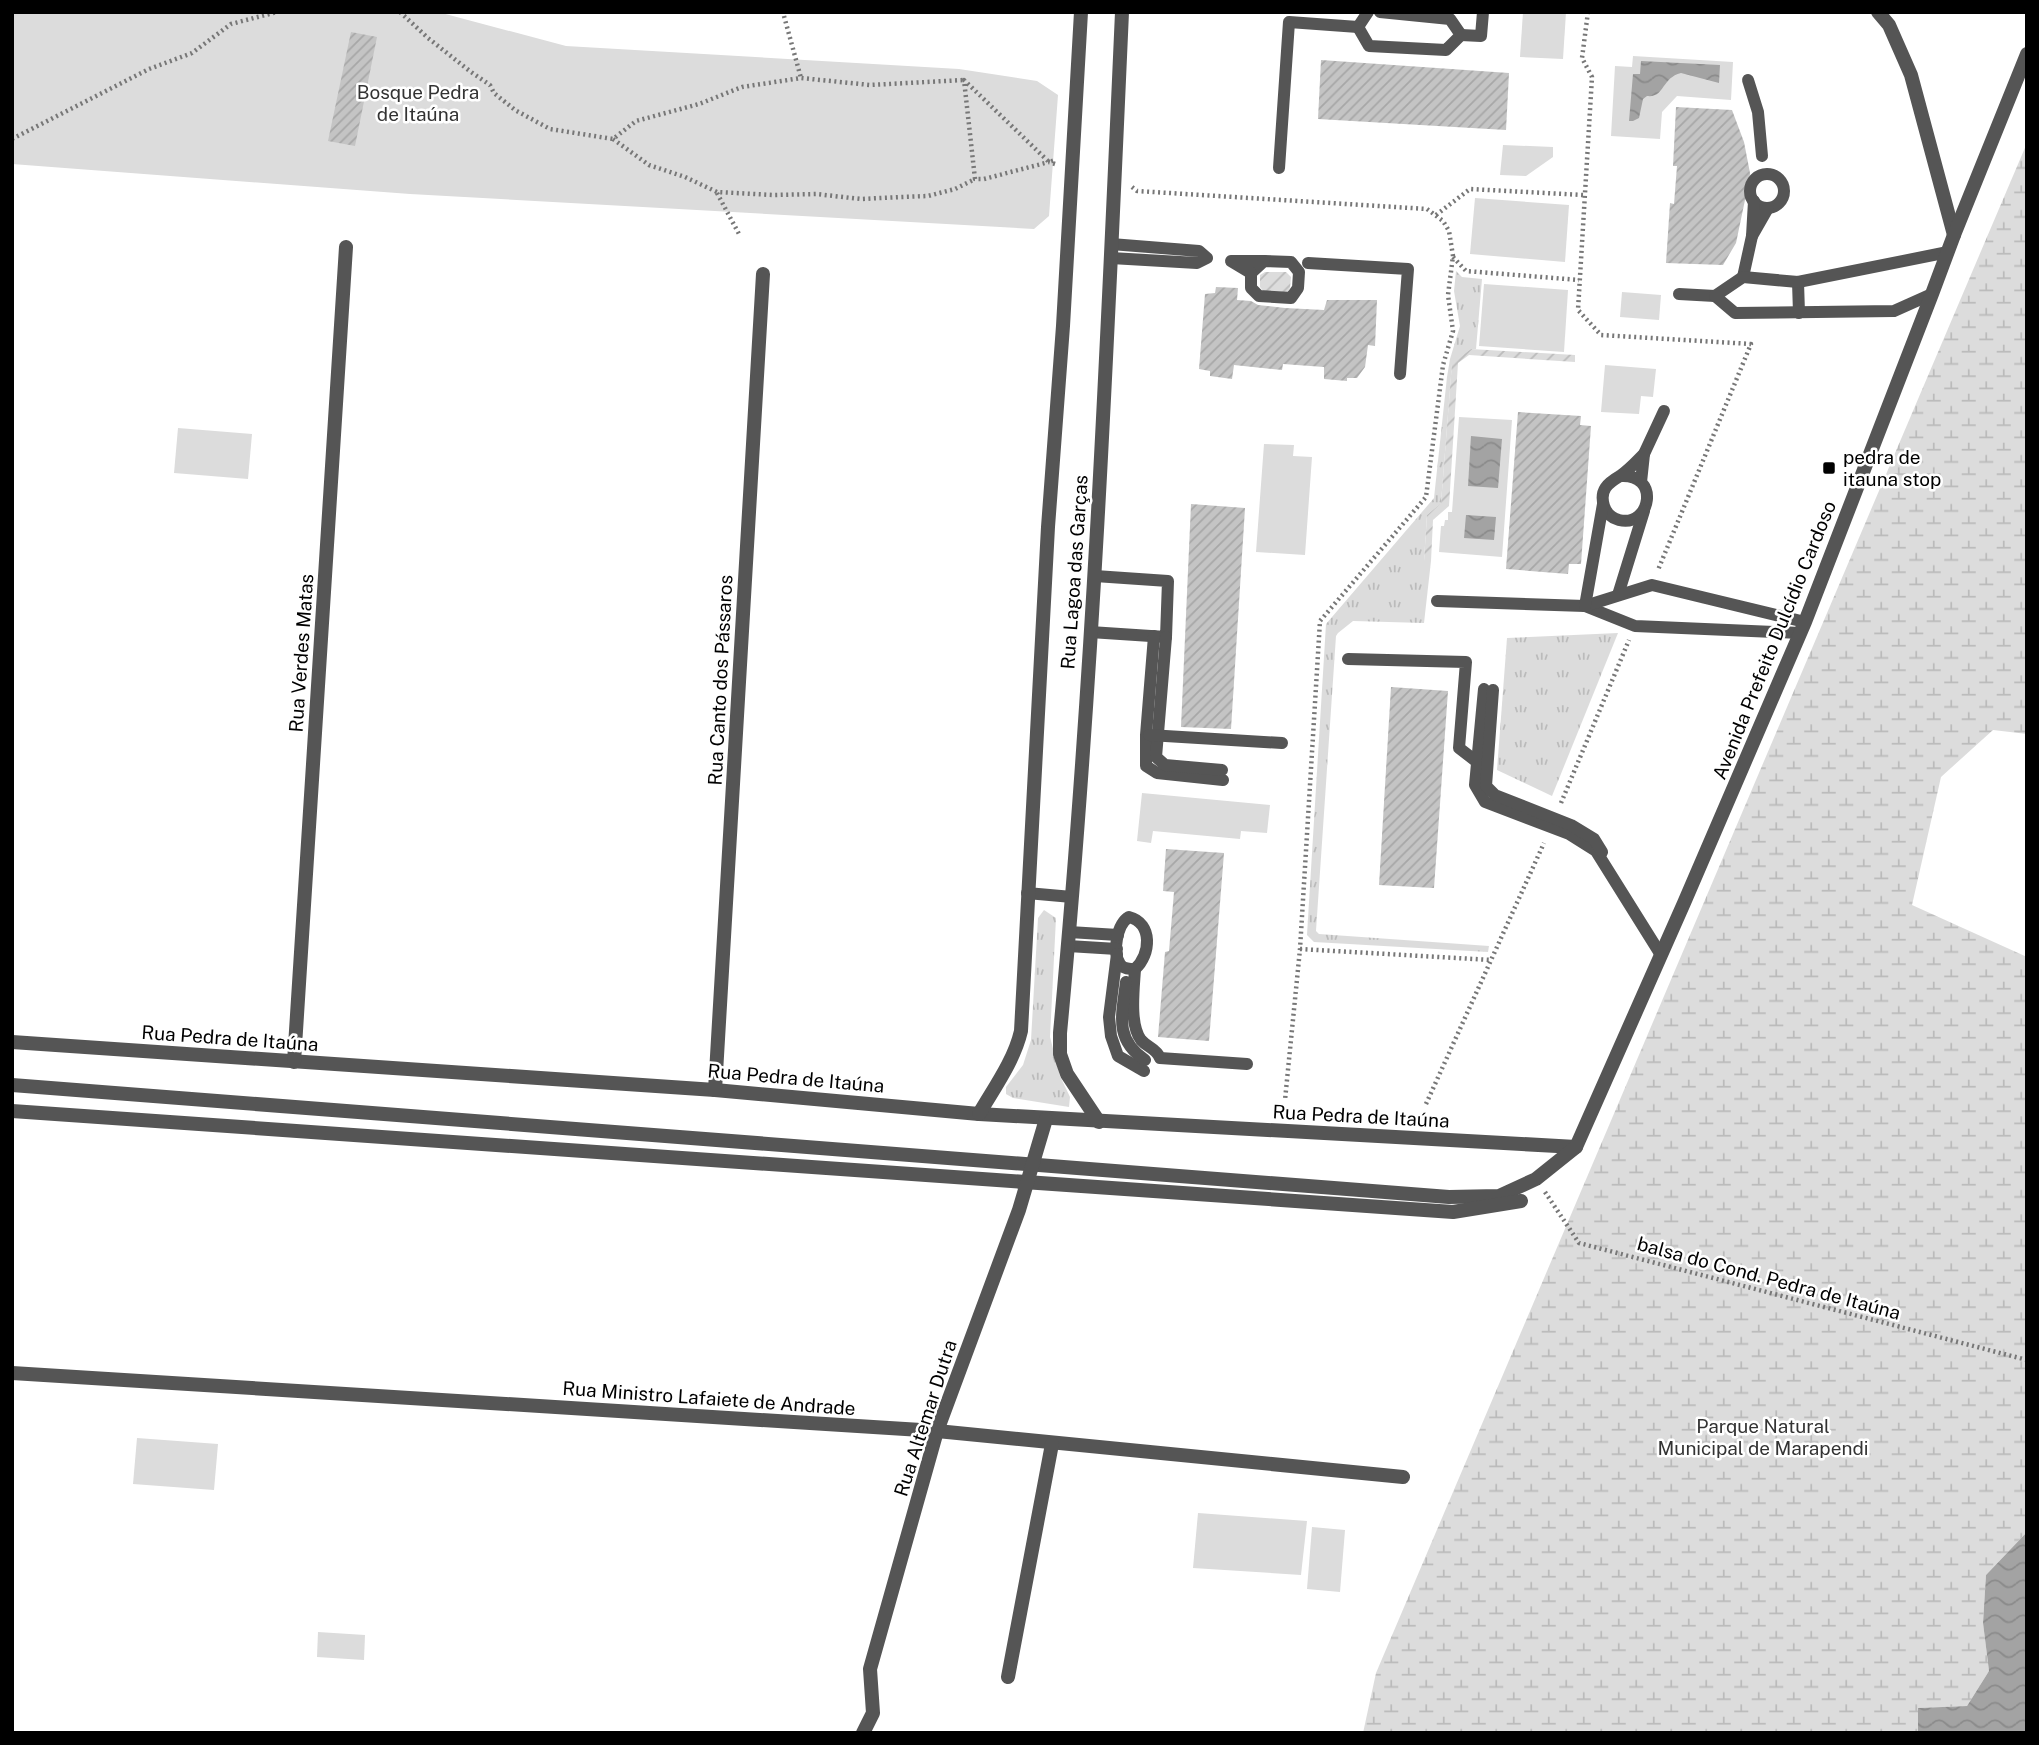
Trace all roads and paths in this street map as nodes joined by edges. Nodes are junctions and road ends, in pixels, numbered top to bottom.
1 (277, 12) edge
2 (400, 12) edge
3 (1081, 12) edge
4 (1122, 12) edge
5 (1368, 12) edge
6 (1380, 12) edge
7 (1483, 12) edge
8 (1588, 12) edge
9 (1878, 12) edge
10 (784, 16) dead end
11 (1358, 27) junction
12 (1461, 35) junction
13 (2027, 54) edge
14 (801, 78) junction
15 (964, 80) junction
16 (1748, 80) dead end
17 (12, 139) edge
18 (613, 139) junction
19 (1762, 156) junction
20 (1049, 162) junction
21 (1072, 162) junction
22 (1279, 168) dead end
23 (1773, 174) junction
24 (1758, 176) junction
25 (975, 180) junction
26 (1114, 183) junction
27 (717, 192) junction
28 (1584, 195) junction
29 (1754, 201) junction
30 (1768, 208) junction
31 (1436, 215) junction
32 (739, 234) dead end
33 (1954, 235) junction
34 (1752, 236) junction
35 (346, 247) dead end
36 (1111, 251) junction
37 (1948, 252) junction
38 (1453, 256) junction
39 (1231, 261) junction
40 (1264, 261) junction
41 (1299, 265) junction
42 (1251, 273) junction
43 (762, 274) dead end
44 (1743, 277) junction
45 (1579, 280) junction
46 (1798, 282) junction
47 (1679, 293) dead end
48 (1932, 294) junction
49 (1715, 296) junction
50 (1799, 313) junction
51 (1400, 374) dead end
52 (1664, 411) dead end
53 (1644, 454) junction
54 (1620, 476) junction
55 (1641, 482) junction
56 (1603, 504) junction
57 (1644, 509) junction
58 (1095, 576) junction
59 (1652, 585) junction
60 (1618, 595) junction
61 (1437, 600) dead end
62 (1585, 606) junction
63 (1635, 626) junction
64 (1802, 628) junction
65 (1090, 632) junction
66 (1160, 637) junction
67 (1348, 659) dead end
68 (1488, 690) dead end
69 (1151, 735) junction
70 (1282, 743) dead end
71 (1482, 766) junction
72 (1222, 775) dead end
73 (1553, 822) junction
74 (1027, 892) junction
75 (1072, 897) junction
76 (1118, 935) junction
77 (1068, 939) junction
78 (1300, 949) junction
79 (1117, 952) junction
80 (1662, 952) junction
81 (1491, 960) junction
82 (1131, 969) junction
83 (12, 1042) edge
84 (294, 1062) junction
85 (1247, 1064) dead end
86 (12, 1085) edge
87 (715, 1090) junction
88 (1285, 1100) dead end
89 (1426, 1104) dead end
90 (12, 1111) edge
91 (979, 1114) junction
92 (1046, 1119) junction
93 (1099, 1122) junction
94 (1576, 1147) junction
95 (1032, 1166) junction
96 (1536, 1179) junction
97 (1027, 1182) junction
98 (1521, 1201) dead end
99 (2027, 1360) edge
100 (12, 1373) edge
101 (937, 1431) junction
102 (1052, 1444) junction
103 (1402, 1477) dead end
104 (1008, 1677) dead end
105 (863, 1733) edge

1 - 17 path
2 - 18 path
3 - 21 street, Rua Lagoa das Garças
4 - 26 street, Rua Lagoa das Garças
5 - 11 lane
6 - 12 lane
7 - 12 lane
8 - 28 path
9 - 33 street
10 - 14 path
11 - 12 lane
11 - 22 lane
13 - 33 street, Avenida Prefeito Dulcídio Cardoso
14 - 15 path
14 - 18 path
15 - 20 path
15 - 25 path
16 - 19 lane
18 - 27 path
19 - 23 lane
19 - 24 lane
20 - 21 path
20 - 21 path
20 - 25 path
21 - 74 street, Rua Lagoa das Garças
23 - 24 lane
23 - 30 lane
24 - 29 lane
25 - 27 path
26 - 31 path
26 - 36 street, Rua Lagoa das Garças
27 - 32 path
28 - 31 path
28 - 45 path
29 - 30 lane
29 - 34 lane
30 - 34 lane
31 - 38 path
33 - 37 street, Avenida Prefeito Dulcídio Cardoso
34 - 44 lane
35 - 84 street, Rua Verdes Matas
36 - 39 lane
36 - 58 street, Rua Lagoa das Garças
37 - 46 lane
37 - 48 street, Avenida Prefeito Dulcídio Cardoso
38 - 45 path
38 - 78 path
39 - 40 lane
39 - 42 lane
40 - 41 lane
40 - 42 lane
41 - 42 lane
41 - 51 lane
43 - 87 street, Rua Canto dos Pássaros
44 - 46 lane
44 - 49 lane
45 - 59 path
46 - 50 lane
47 - 49 lane
48 - 50 lane
48 - 64 street, Avenida Prefeito Dulcídio Cardoso
49 - 50 lane
52 - 53 lane
53 - 54 lane
53 - 55 lane
54 - 55 lane
54 - 56 lane
55 - 57 lane
56 - 57 lane
56 - 62 lane
57 - 60 lane
58 - 65 street, Rua Lagoa das Garças
58 - 66 lane
59 - 60 lane
59 - 64 lane
60 - 62 lane
61 - 62 lane
62 - 63 lane
63 - 64 lane
63 - 73 path
64 - 80 street, Avenida Prefeito Dulcídio Cardoso
65 - 66 lane
65 - 75 street, Rua Lagoa das Garças
66 - 69 lane
67 - 71 lane
68 - 71 lane
69 - 70 lane
69 - 72 lane
71 - 73 lane
73 - 80 lane
73 - 81 path
74 - 75 lane
74 - 91 street, Rua Lagoa das Garças
75 - 77 street, Rua Lagoa das Garças
76 - 77 lane
76 - 79 lane
76 - 82 lane
77 - 79 lane
77 - 93 street, Rua Lagoa das Garças
78 - 81 path
78 - 88 path
79 - 82 lane
79 - 82 lane
80 - 94 street, Avenida Prefeito Dulcídio Cardoso
81 - 89 path
82 - 85 lane
83 - 84 street, Rua Pedra de Itaúna
84 - 87 street, Rua Pedra de Itaúna
86 - 95 street
87 - 91 street, Rua Pedra de Itaúna
90 - 97 street
91 - 92 street, Rua Pedra de Itaúna
92 - 93 street, Rua Pedra de Itaúna
92 - 95 street, Rua Altemar Dutra
93 - 94 street, Rua Pedra de Itaúna
94 - 96 street, Avenida Prefeito Dulcídio Cardoso
95 - 96 street
95 - 97 street, Rua Altemar Dutra
96 - 99 path, balsa do Cond. Pedra de Itaúna
97 - 98 street
97 - 101 street, Rua Altemar Dutra
100 - 101 street, Rua Ministro Lafaiete de Andrade
101 - 102 street, Rua Ministro Lafaiete de Andrade
101 - 105 street, Rua Altemar Dutra
102 - 103 street, Rua Ministro Lafaiete de Andrade
102 - 104 street

